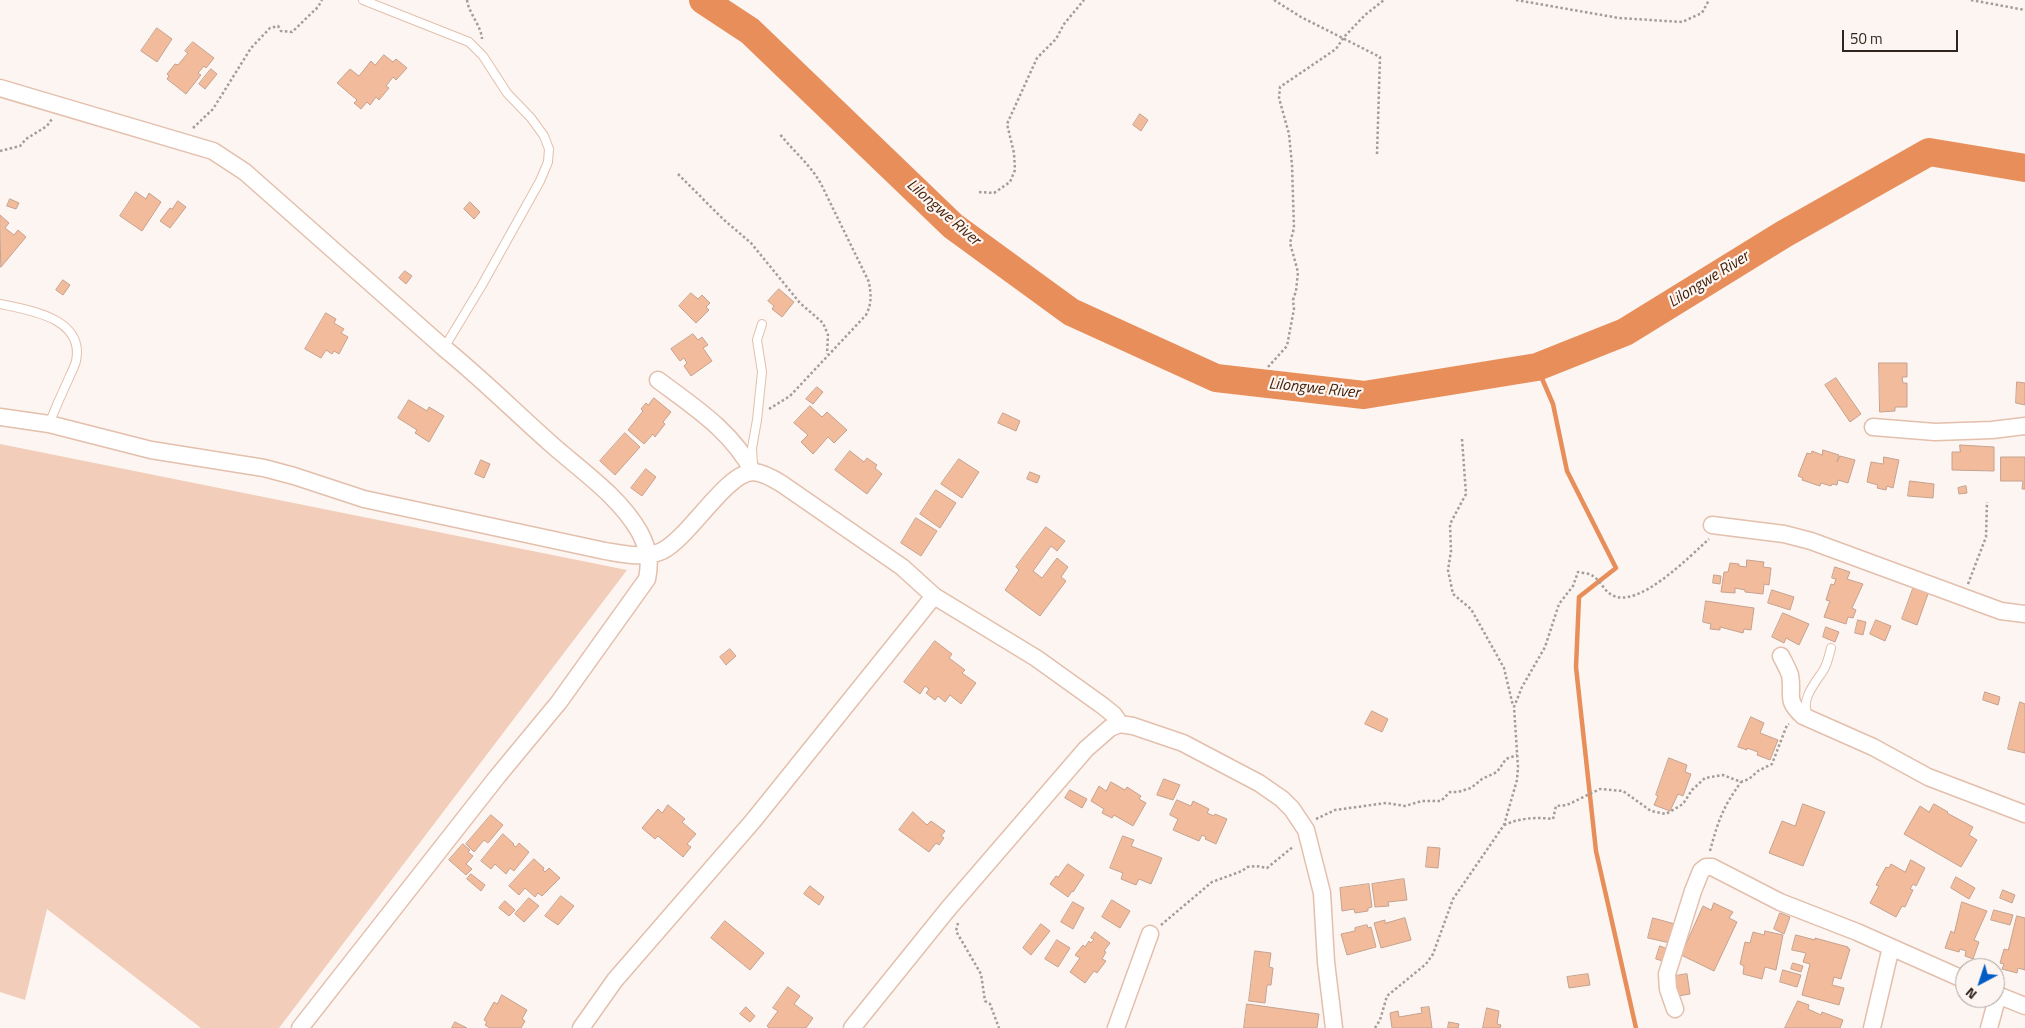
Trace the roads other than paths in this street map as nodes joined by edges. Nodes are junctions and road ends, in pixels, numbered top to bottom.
1 (363, 0) edge
2 (0, 88) edge
3 (0, 304) edge
4 (762, 324) dead end
5 (444, 348) junction
6 (658, 380) dead end
7 (0, 417) edge
8 (49, 424) junction
9 (2025, 426) edge
10 (1873, 427) dead end
11 (753, 472) junction
12 (1712, 525) road end
13 (649, 554) junction
14 (934, 596) junction
15 (2025, 614) edge
16 (1831, 648) dead end
17 (1781, 656) dead end
18 (1806, 718) junction
19 (1120, 724) junction
20 (2025, 814) edge
21 (1150, 934) road end
22 (1891, 947) junction
23 (1955, 976) edge
24 (2005, 998) edge
25 (2025, 1006) edge
26 (1993, 1008) edge
27 (1675, 1009) dead end
28 (300, 1028) edge
29 (581, 1028) edge
30 (852, 1028) edge
31 (1116, 1028) edge
32 (1334, 1028) edge
33 (1872, 1028) edge
34 (1989, 1028) edge

1 - 5 lane
2 - 5 street
3 - 8 lane
4 - 11 lane
5 - 13 street
6 - 11 street
7 - 8 street
8 - 13 street
9 - 10 street
11 - 13 street
11 - 14 street
12 - 15 street
13 - 28 street
14 - 19 street
14 - 29 street
16 - 18 lane
17 - 18 street
18 - 20 street
19 - 30 street
19 - 32 street
21 - 31 street
22 - 23 street
22 - 27 street
22 - 33 street
24 - 25 street
26 - 34 street

